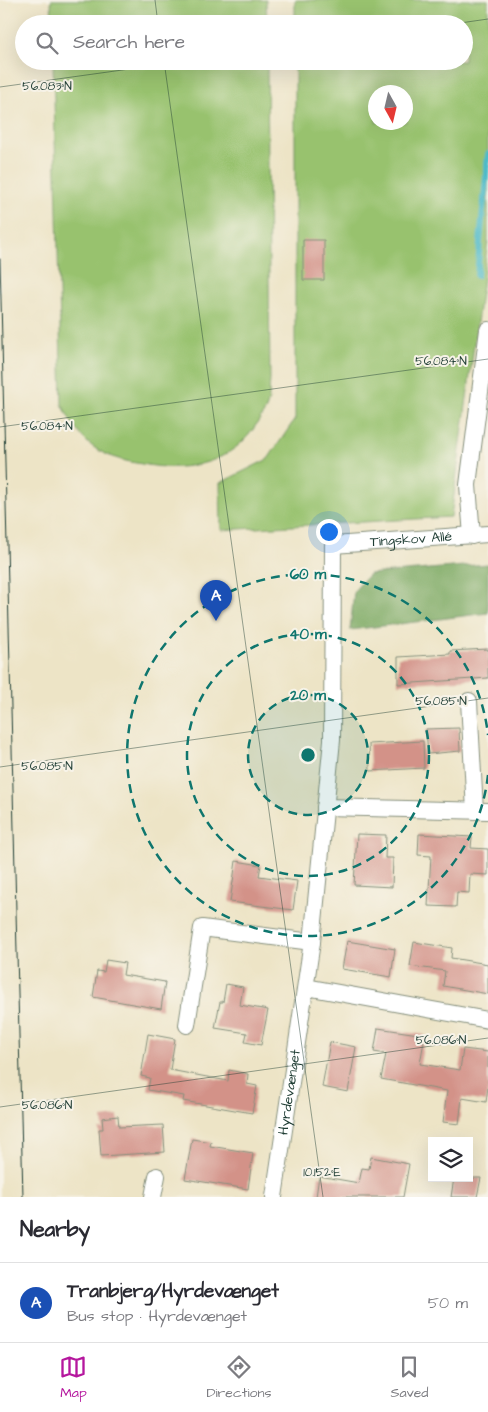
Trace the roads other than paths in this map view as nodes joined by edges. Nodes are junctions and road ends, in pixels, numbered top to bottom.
1 (488, 330) edge
2 (488, 534) edge
3 (472, 536) junction
4 (333, 545) joint
5 (469, 702) dead end
6 (325, 807) junction
7 (481, 811) edge
8 (312, 942) junction
9 (306, 987) junction
10 (488, 1020) edge
11 (187, 1025) dead end
12 (157, 1176) dead end
13 (153, 1197) edge
14 (274, 1197) edge

1 - 3 street
2 - 3 street, Tingskov Allé
3 - 4 street, Tingskov Allé
4 - 6 street, Hyrdevænget
5 - 7 street
6 - 7 street
6 - 8 street, Hyrdevænget
8 - 9 street, Hyrdevænget
8 - 11 street
9 - 10 street
9 - 14 street, Hyrdevænget
12 - 13 street

